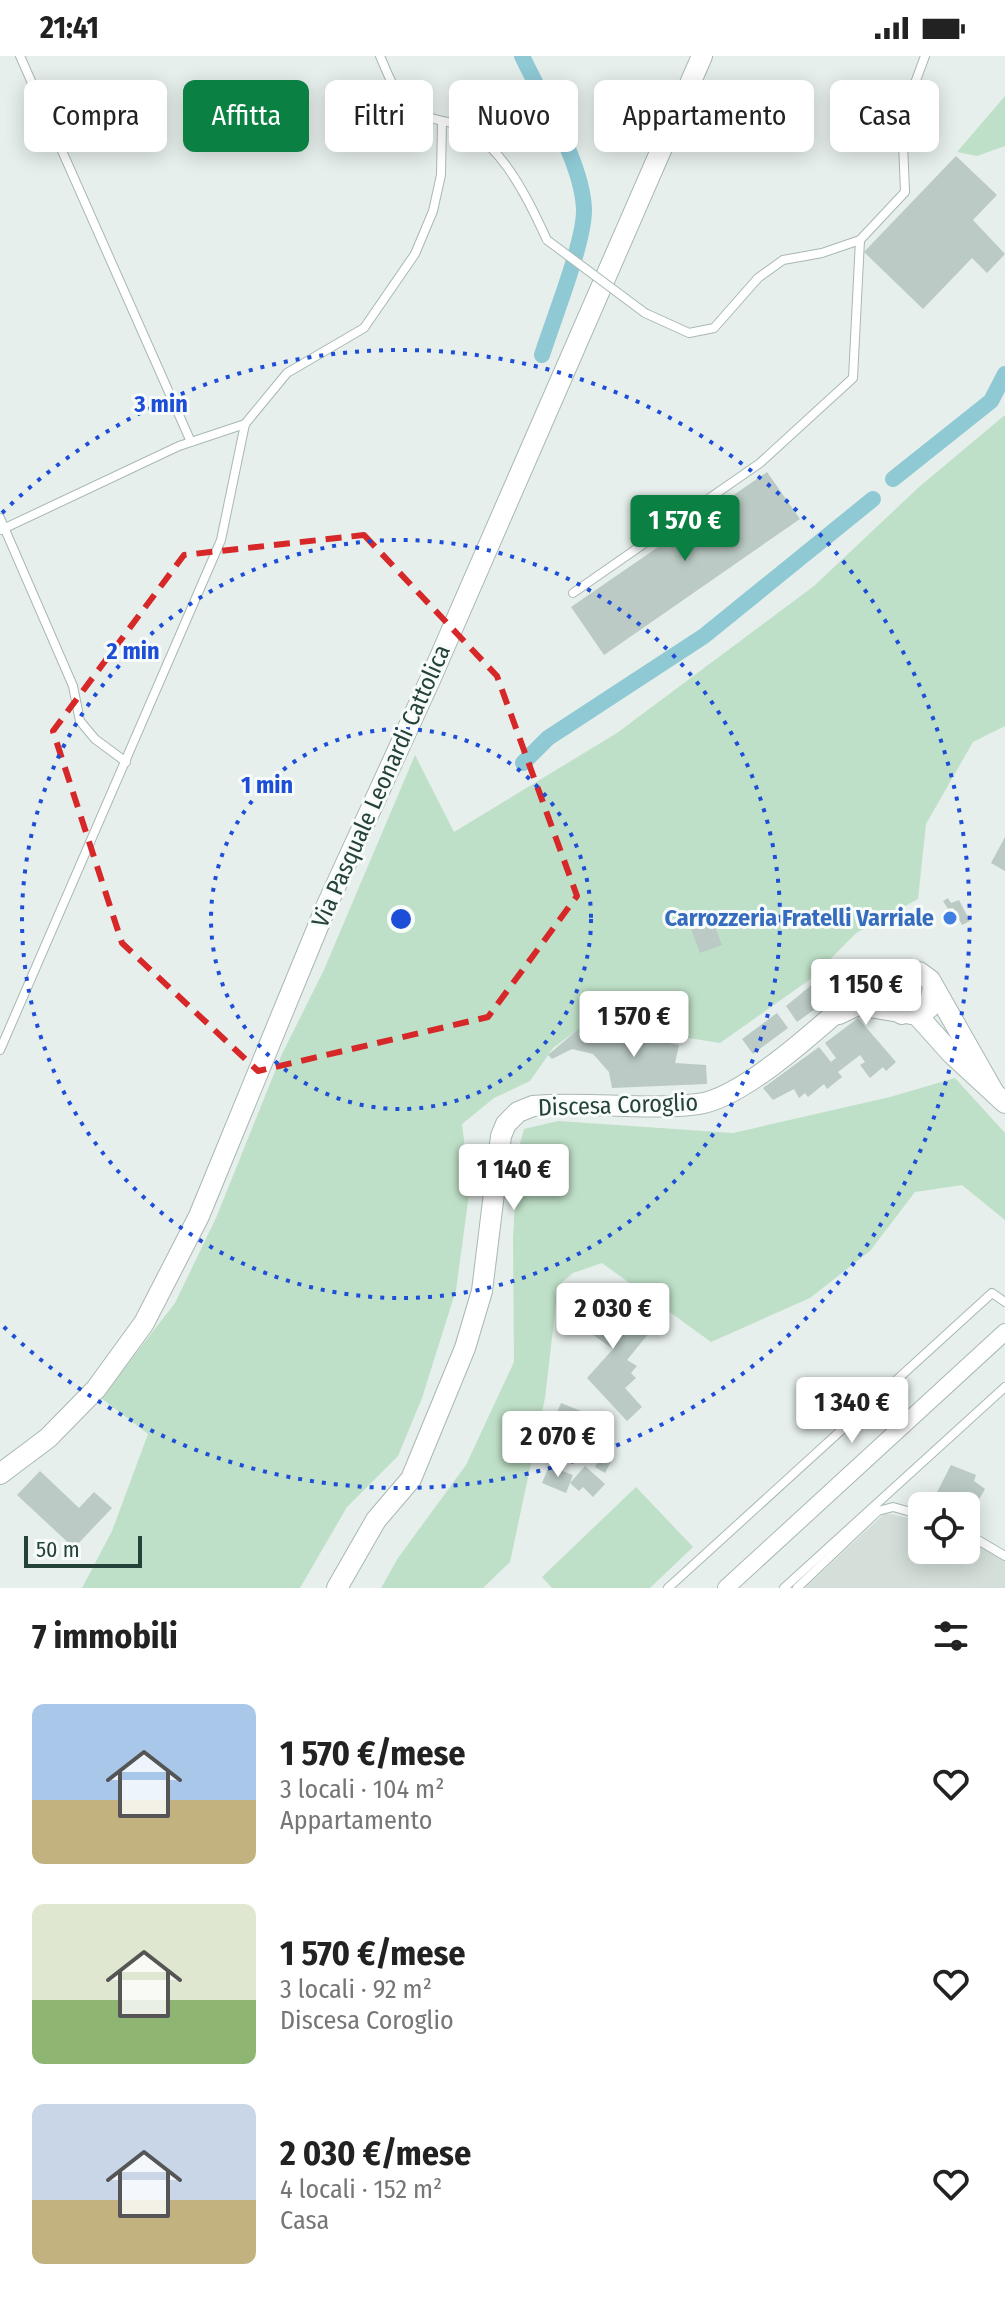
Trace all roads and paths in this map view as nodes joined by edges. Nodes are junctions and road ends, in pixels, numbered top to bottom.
1 (20, 56) edge
2 (380, 56) edge
3 (702, 56) edge
4 (925, 56) edge
5 (442, 121) junction
6 (860, 240) junction
7 (245, 424) junction
8 (191, 442) junction
9 (0, 518) edge
10 (2, 529) edge
11 (573, 593) dead end
12 (126, 762) junction
13 (904, 972) junction
14 (933, 987) junction
15 (909, 1014) junction
16 (829, 1019) junction
17 (0, 1050) edge
18 (999, 1097) edge
19 (1005, 1302) edge
20 (1005, 1332) edge
21 (1005, 1387) edge
22 (0, 1474) edge
23 (908, 1511) edge
24 (980, 1541) edge
25 (1005, 1556) edge
26 (337, 1588) edge
27 (668, 1588) edge
28 (726, 1588) edge
29 (784, 1588) edge
30 (797, 1588) edge

1 - 8 lane
2 - 5 lane
3 - 22 street, Via Pasquale Leonardi Cattolica
4 - 6 lane
5 - 6 lane, bridge
5 - 7 lane
6 - 11 lane
7 - 8 lane
7 - 12 lane
8 - 10 lane
9 - 10 lane
10 - 12 lane
12 - 17 lane
13 - 14 street
13 - 15 street
13 - 16 street, Discesa Coroglio
14 - 15 street
14 - 18 street
15 - 16 street, Discesa Coroglio
15 - 18 street
16 - 26 street, Discesa Coroglio
19 - 27 lane
20 - 28 street
21 - 29 lane
23 - 30 lane
24 - 25 lane

